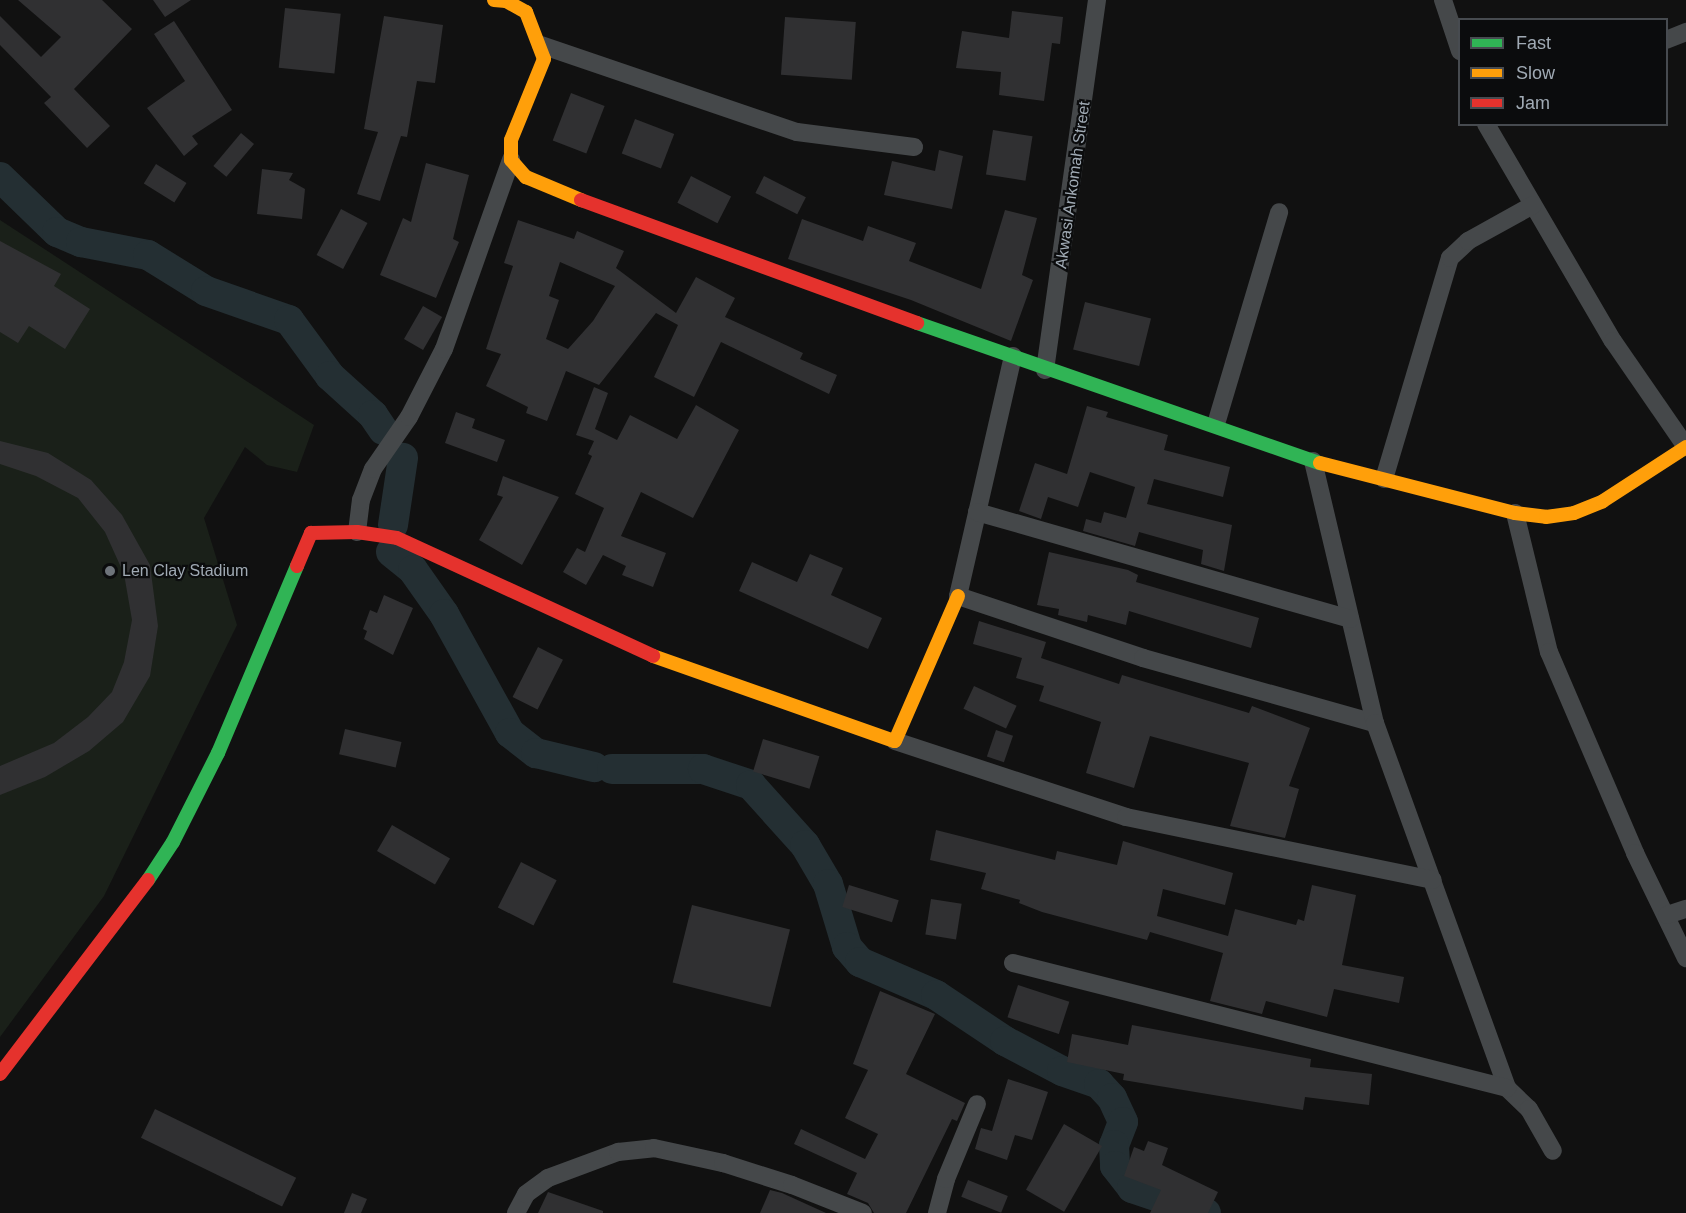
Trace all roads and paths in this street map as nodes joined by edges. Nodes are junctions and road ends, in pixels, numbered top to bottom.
1 (494, 0) edge
2 (1097, 0) edge
3 (1443, 0) edge
4 (1686, 32) edge
5 (1668, 39) edge
6 (541, 45) junction
7 (1458, 45) edge
8 (1486, 126) edge
9 (914, 147) dead end
10 (511, 160) junction
11 (1533, 205) junction
12 (1279, 212) dead end
13 (1013, 356) junction
14 (1045, 370) junction
15 (1216, 424) junction
16 (1686, 447) edge
17 (1313, 461) junction
18 (1384, 479) junction
19 (977, 512) junction
20 (1515, 513) junction
21 (357, 532) junction
22 (958, 596) junction
23 (1350, 619) junction
24 (1374, 723) junction
25 (895, 741) junction
26 (1433, 880) junction
27 (1686, 909) edge
28 (1667, 915) junction
29 (1686, 958) edge
30 (1013, 963) dead end
31 (0, 1074) edge
32 (1507, 1088) junction
33 (977, 1104) dead end
34 (1553, 1151) dead end
35 (516, 1213) edge
36 (863, 1213) edge
37 (937, 1213) edge

1 - 6 street
2 - 14 street, Akwasi Ankomah Street
3 - 7 street
4 - 5 street
6 - 9 street
6 - 10 street
8 - 11 street
10 - 13 street
10 - 21 street
11 - 16 street
11 - 18 street
12 - 15 street
13 - 14 street
13 - 19 street
14 - 15 street
15 - 17 street
16 - 20 street
17 - 18 street
17 - 23 street
18 - 20 street
19 - 22 street
19 - 23 street
20 - 28 street
21 - 25 street
21 - 31 street
22 - 24 street
22 - 25 street
23 - 24 street
24 - 26 street
25 - 26 street
26 - 32 street
27 - 28 street
28 - 29 street
30 - 32 street
32 - 34 street
33 - 37 street
35 - 36 street

